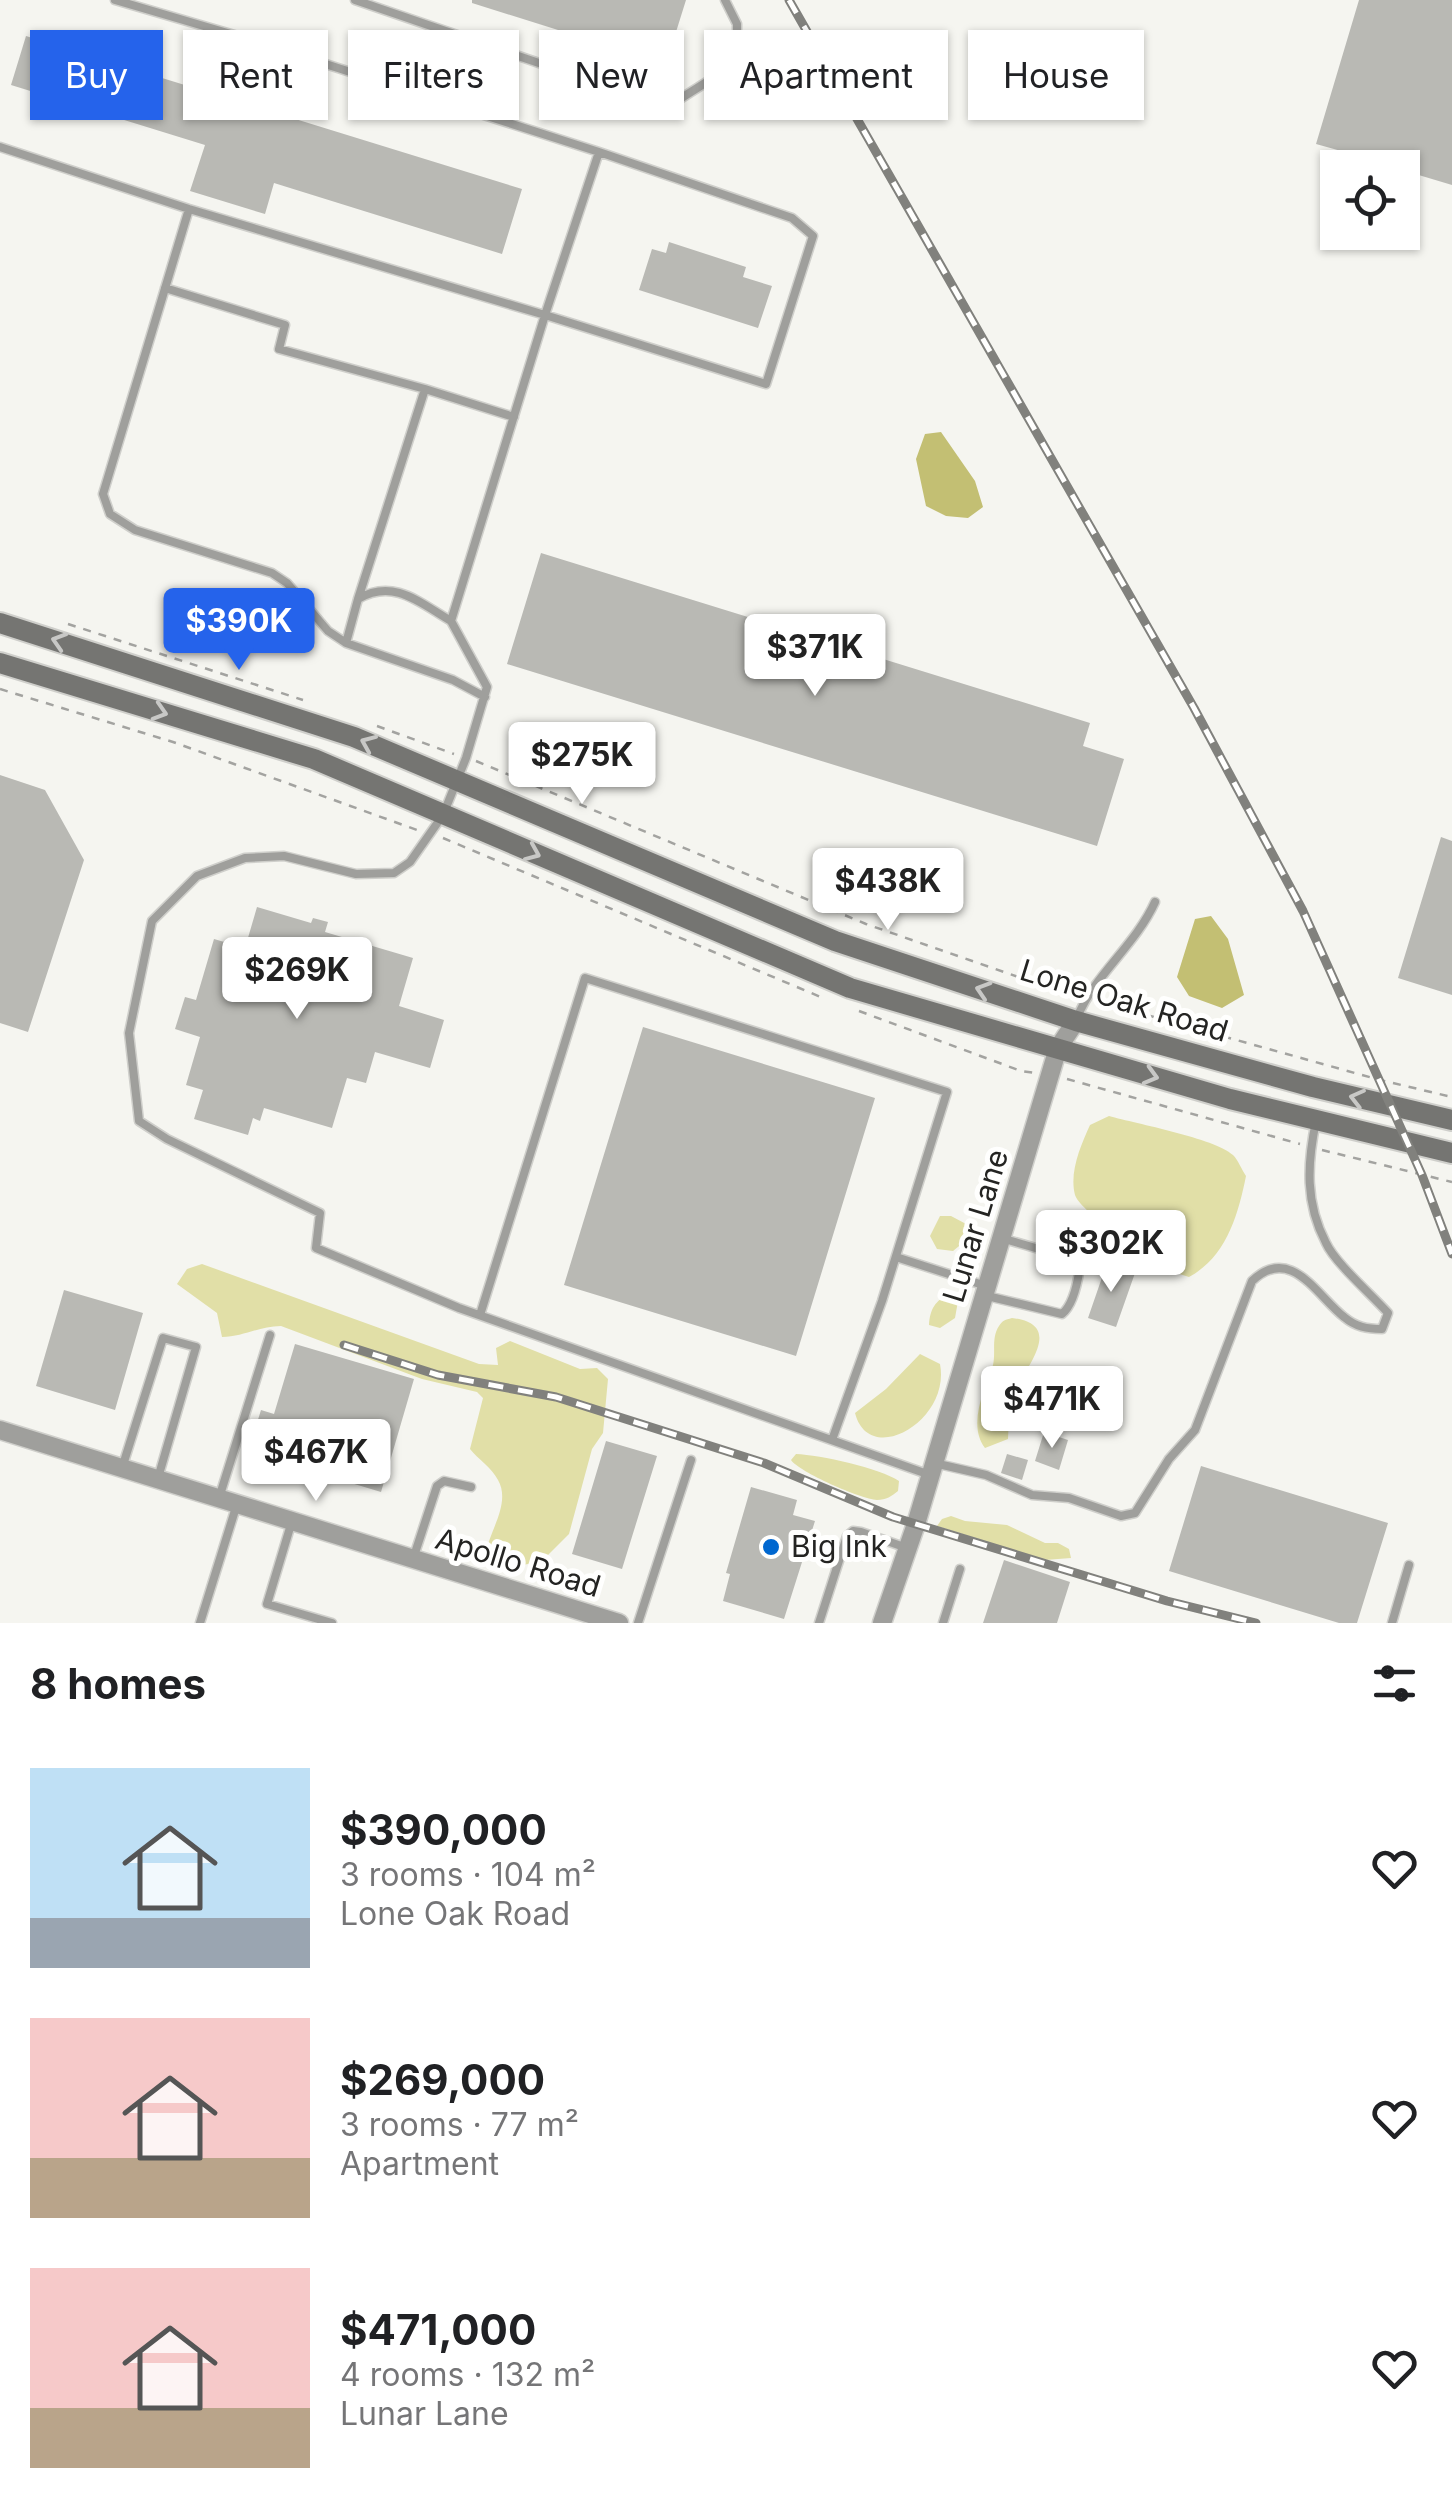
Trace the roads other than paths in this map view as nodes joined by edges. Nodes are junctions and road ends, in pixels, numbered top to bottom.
1 (115, 0) edge
2 (355, 0) edge
3 (725, 0) edge
4 (0, 147) edge
5 (600, 152) junction
6 (189, 208) junction
7 (165, 288) junction
8 (546, 315) junction
9 (425, 389) junction
10 (514, 417) junction
11 (358, 599) junction
12 (452, 621) junction
13 (0, 623) edge
14 (346, 643) junction
15 (0, 663) edge
16 (485, 696) junction
17 (458, 782) junction
18 (443, 815) junction
19 (1154, 902) dead end
20 (1076, 1021) junction
21 (1058, 1048) junction
22 (1452, 1120) edge
23 (1316, 1122) junction
24 (1452, 1153) edge
25 (1001, 1238) junction
26 (896, 1257) junction
27 (985, 1291) junction
28 (480, 1316) junction
29 (270, 1335) dead end
30 (0, 1430) edge
31 (832, 1440) junction
32 (691, 1460) dead end
33 (122, 1468) junction
34 (932, 1469) junction
35 (158, 1479) junction
36 (470, 1487) dead end
37 (228, 1501) junction
38 (292, 1521) junction
39 (907, 1548) junction
40 (412, 1558) junction
41 (1409, 1565) dead end
42 (960, 1568) dead end
43 (583, 1618) edge
44 (200, 1623) edge
45 (332, 1623) edge
46 (618, 1623) edge
47 (638, 1623) edge
48 (819, 1623) edge
49 (882, 1623) edge
50 (943, 1623) edge
51 (1392, 1623) edge

1 - 5 lane
2 - 3 lane
4 - 6 lane
5 - 8 lane
5 - 8 lane
6 - 7 lane
6 - 8 lane
7 - 9 lane
7 - 14 lane
8 - 10 lane
9 - 10 lane
9 - 11 lane
10 - 12 lane
11 - 12 lane
11 - 14 lane
12 - 16 lane
17 -> 13 main road, Lone Oak Road
14 - 16 lane
15 -> 18 main road
16 - 17 lane
17 - 18 lane
20 -> 17 main road, Lone Oak Road
18 -> 21 main road
18 - 28 lane
19 - 20 lane
20 - 21 street, Lunar Lane
22 -> 20 main road, Lone Oak Road
21 -> 23 main road
21 - 25 street, Lunar Lane
23 - 24 main road
23 - 34 lane
25 - 27 street, Lunar Lane
25 - 27 lane
26 - 27 lane
26 - 28 lane
26 - 31 lane
27 - 34 street, Lunar Lane
28 - 31 lane
29 - 37 lane
30 - 33 street, Apollo Road
31 - 34 lane
32 - 47 lane
33 - 35 street, Apollo Road
33 - 35 lane
34 - 39 street, Lunar Lane
35 - 37 street, Apollo Road
36 - 40 lane
37 - 38 street, Apollo Road
37 - 44 lane
38 - 40 street, Apollo Road
38 - 45 lane
39 - 48 lane
39 - 49 street, Lunar Lane
40 - 43 street, Apollo Road
41 - 51 lane
42 - 50 lane
43 - 46 street, Apollo Road

